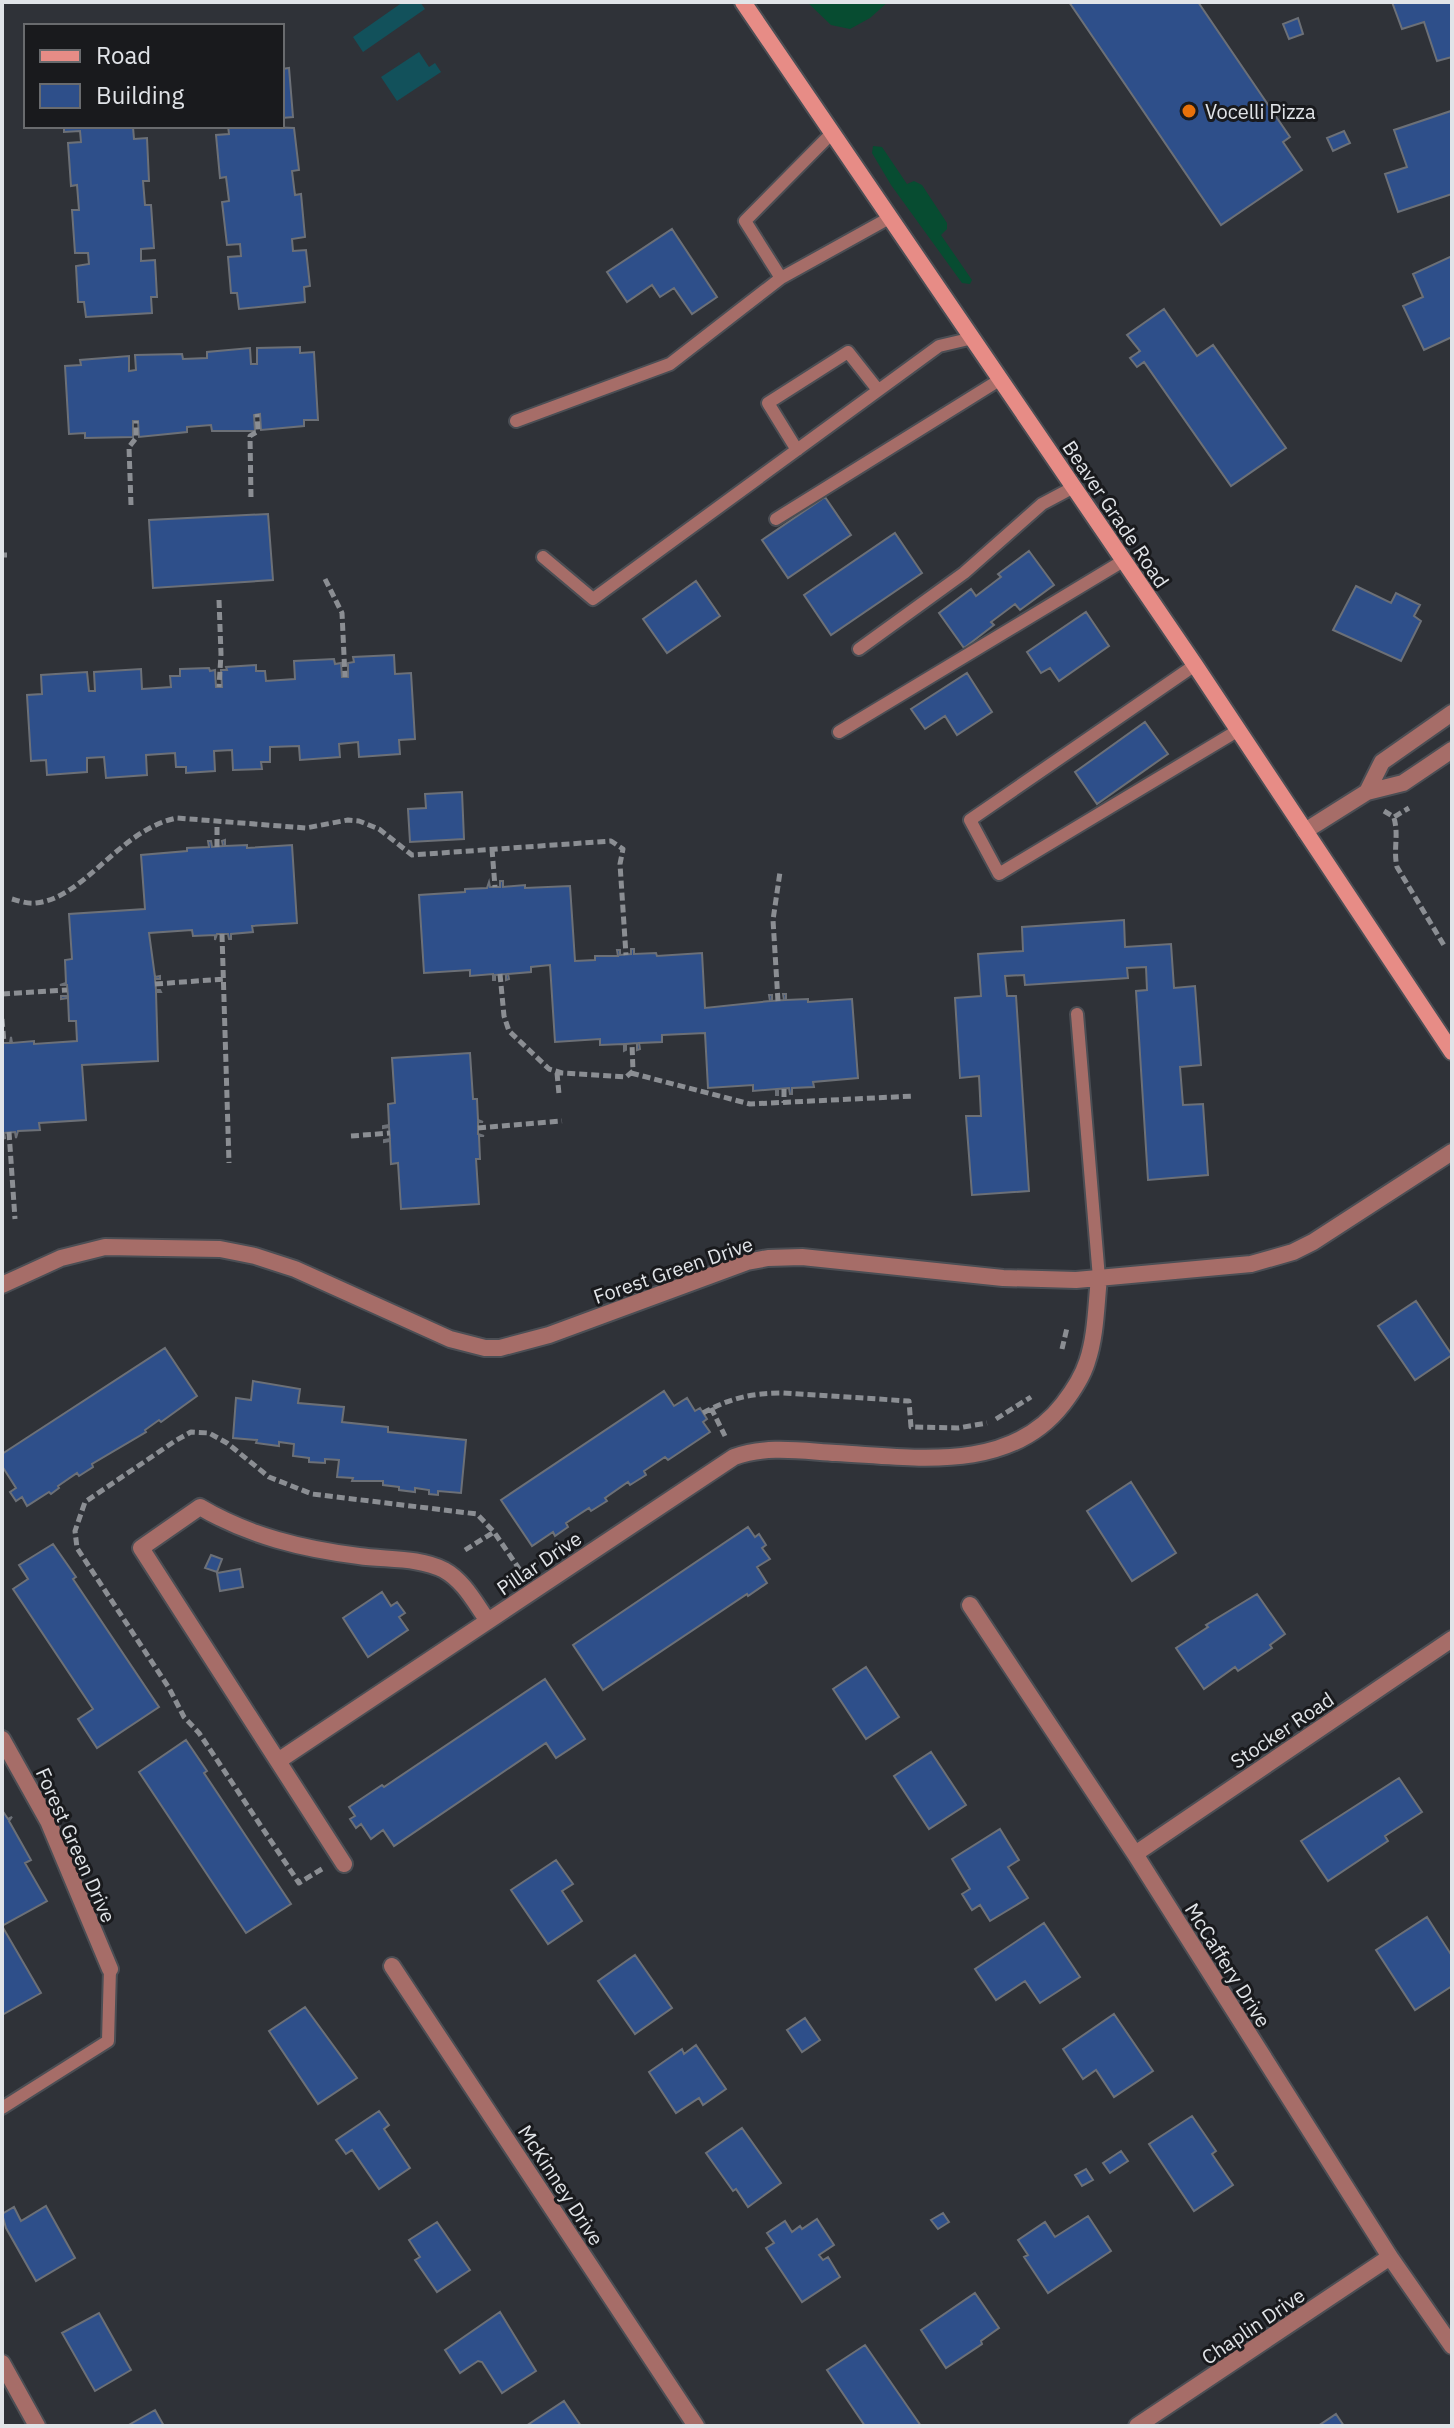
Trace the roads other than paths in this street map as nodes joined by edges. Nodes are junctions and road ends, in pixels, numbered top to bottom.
1 (743, 2) edge
2 (833, 132) junction
3 (891, 217) junction
4 (781, 278) junction
5 (973, 338) junction
6 (1001, 379) junction
7 (878, 390) junction
8 (516, 421) dead end
9 (797, 450) junction
10 (1074, 487) junction
11 (776, 519) dead end
12 (543, 557) dead end
13 (1123, 561) junction
14 (859, 649) dead end
15 (1195, 665) junction
16 (1452, 713) edge
17 (1237, 731) junction
18 (839, 732) dead end
19 (1452, 750) edge
20 (1367, 792) junction
21 (1305, 831) junction
22 (1077, 1014) dead end
23 (1452, 1052) edge
24 (1452, 1152) edge
25 (1099, 1278) junction
26 (2, 1285) edge
27 (970, 1605) dead end
28 (488, 1621) junction
29 (1452, 1639) edge
30 (2, 1739) edge
31 (278, 1761) junction
32 (1135, 1854) junction
33 (342, 1861) road end
34 (392, 1966) dead end
35 (110, 1969) joint
36 (2, 2108) edge
37 (1390, 2257) junction
38 (1452, 2346) edge
39 (2, 2363) edge
40 (37, 2426) edge
41 (696, 2426) edge
42 (1137, 2426) edge

1 - 2 main road, Beaver Grade Road
2 - 3 main road, Beaver Grade Road
2 - 4 lane
3 - 4 lane
3 - 5 main road, Beaver Grade Road
4 - 8 lane
5 - 6 main road, Beaver Grade Road
5 - 7 lane
6 - 10 main road, Beaver Grade Road
6 - 11 lane
7 - 9 lane
7 - 9 lane
9 - 12 lane
10 - 13 main road, Beaver Grade Road
10 - 14 lane
13 - 15 main road, Beaver Grade Road
13 - 18 lane
15 - 17 main road, Beaver Grade Road
15 - 17 lane
16 - 20 street
17 - 21 main road, Beaver Grade Road
19 - 20 street
20 - 21 street
21 - 23 main road, Beaver Grade Road
22 - 25 lane
24 - 25 street, Forest Green Drive
25 - 26 street, Forest Green Drive
25 - 28 street, Pillar Drive
27 - 32 street, McCaffery Drive
28 - 31 street
28 - 31 street, Pillar Drive
29 - 32 street, Stocker Road
30 - 35 street, Forest Green Drive
31 - 33 street, Pillar Drive
32 - 37 street, McCaffery Drive
34 - 41 street, McKinney Drive
35 - 36 lane
37 - 38 street, McCaffery Drive
37 - 42 street, Chaplin Drive
39 - 40 street

